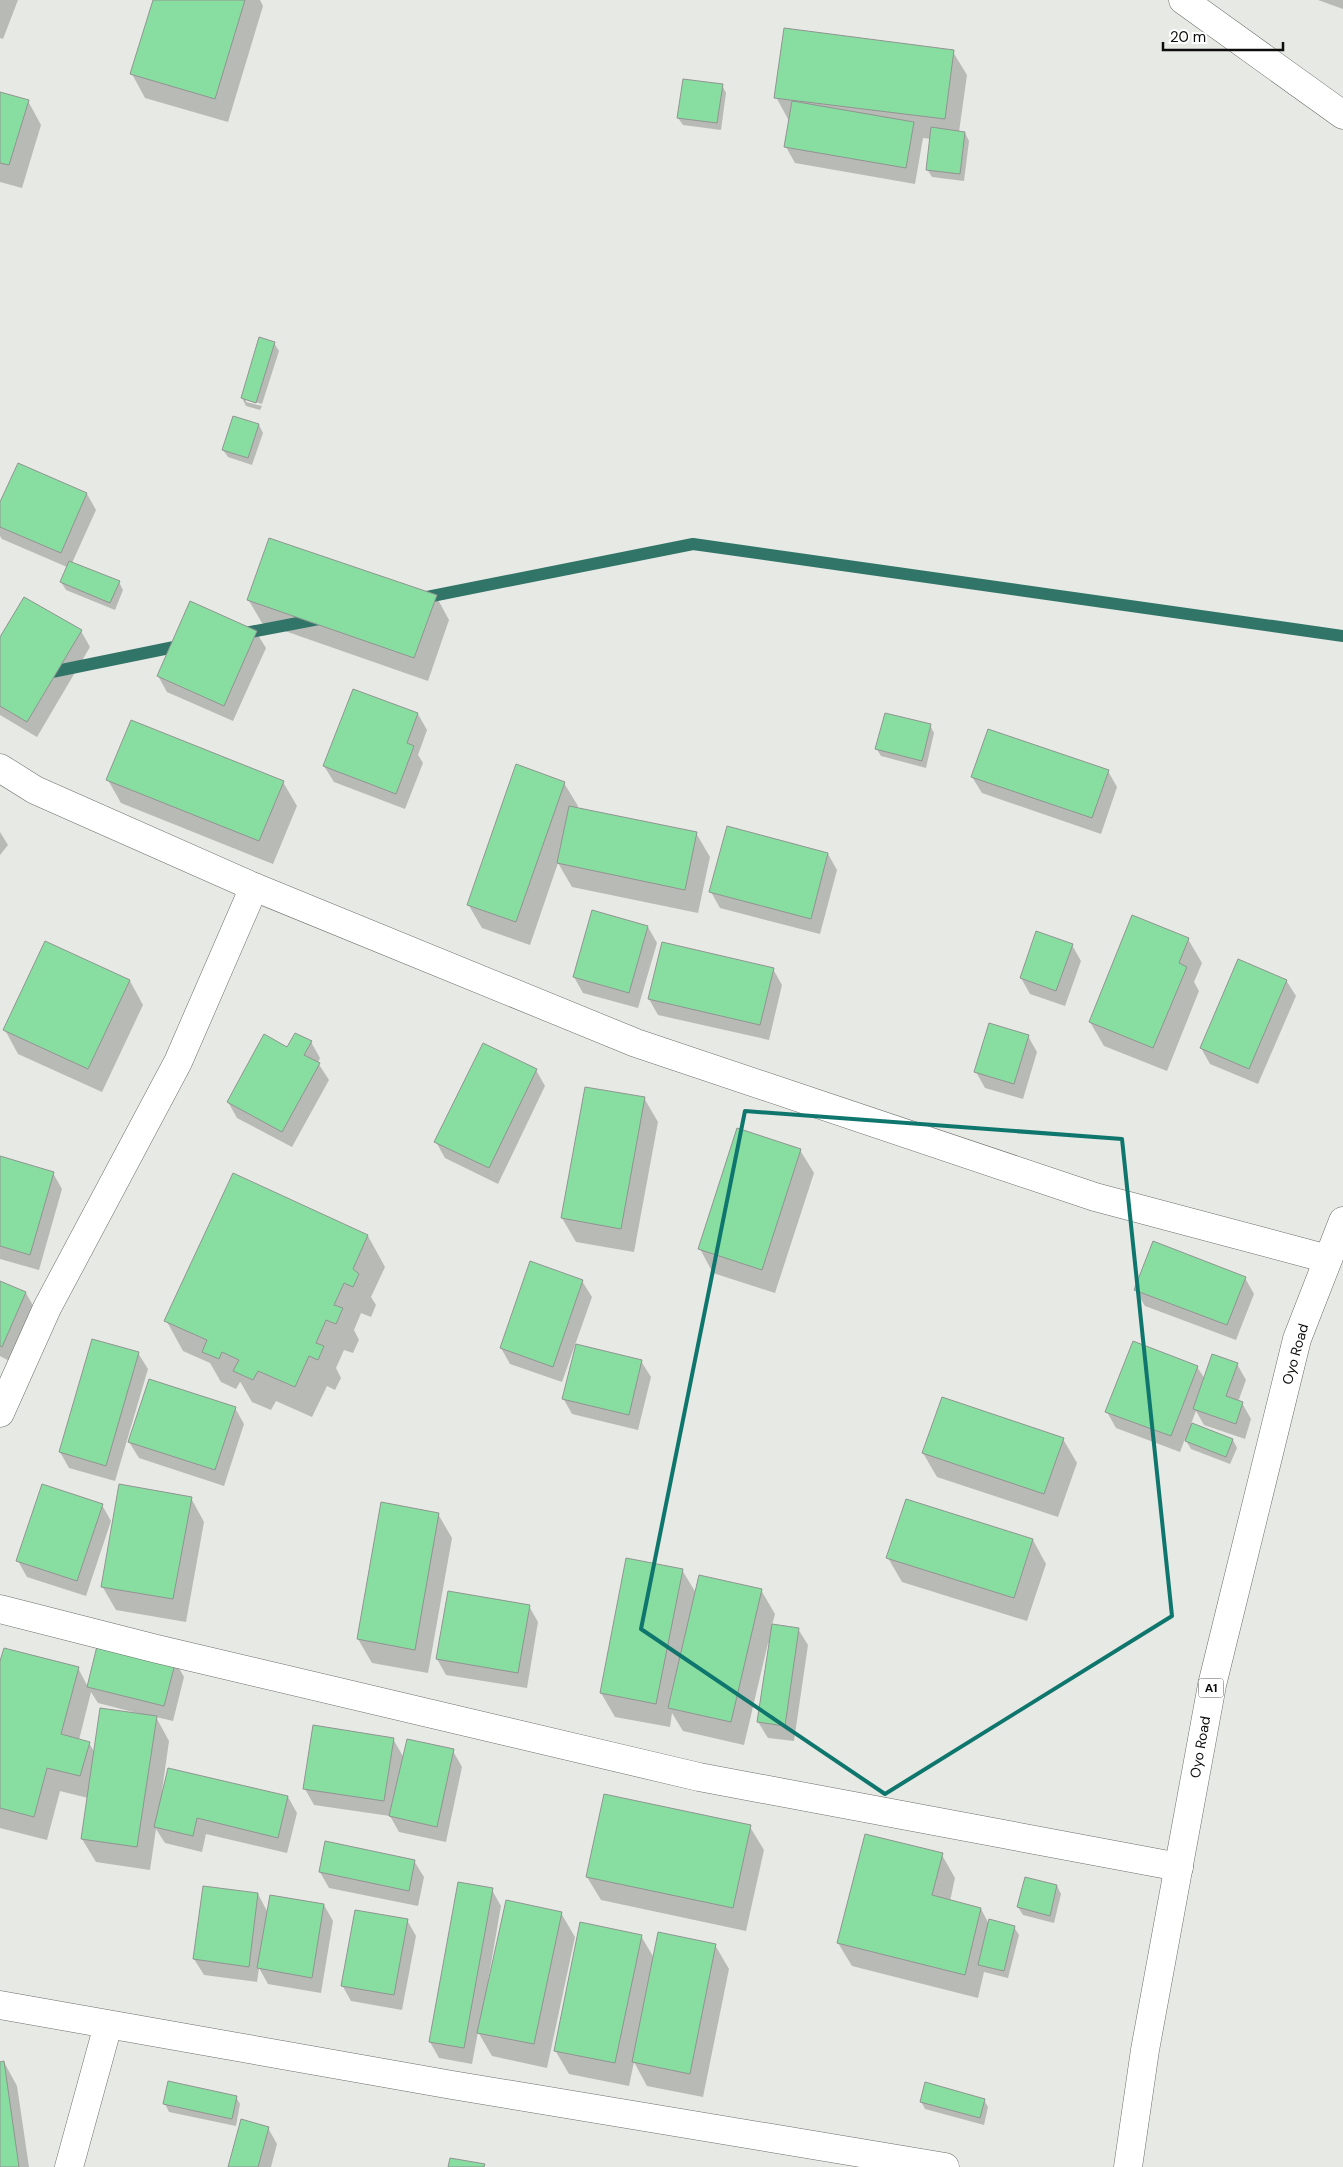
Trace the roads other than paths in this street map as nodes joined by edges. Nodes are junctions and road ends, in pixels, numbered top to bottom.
1 (1183, 0) edge
2 (1343, 115) edge
3 (0, 768) edge
4 (254, 887) junction
5 (1343, 1221) edge
6 (1328, 1259) junction
7 (0, 1413) edge
8 (0, 1609) edge
9 (1179, 1867) junction
10 (0, 2006) edge
11 (108, 2024) junction
12 (69, 2167) edge
13 (945, 2167) edge
14 (1128, 2167) edge

1 - 2 main road
3 - 4 main road
4 - 6 main road
4 - 7 main road
5 - 6 main road, Oyo Road / A1
6 - 9 main road, Oyo Road / A1
8 - 9 main road
9 - 14 main road, Oyo Road / A1
10 - 11 main road
11 - 12 main road
11 - 13 main road

